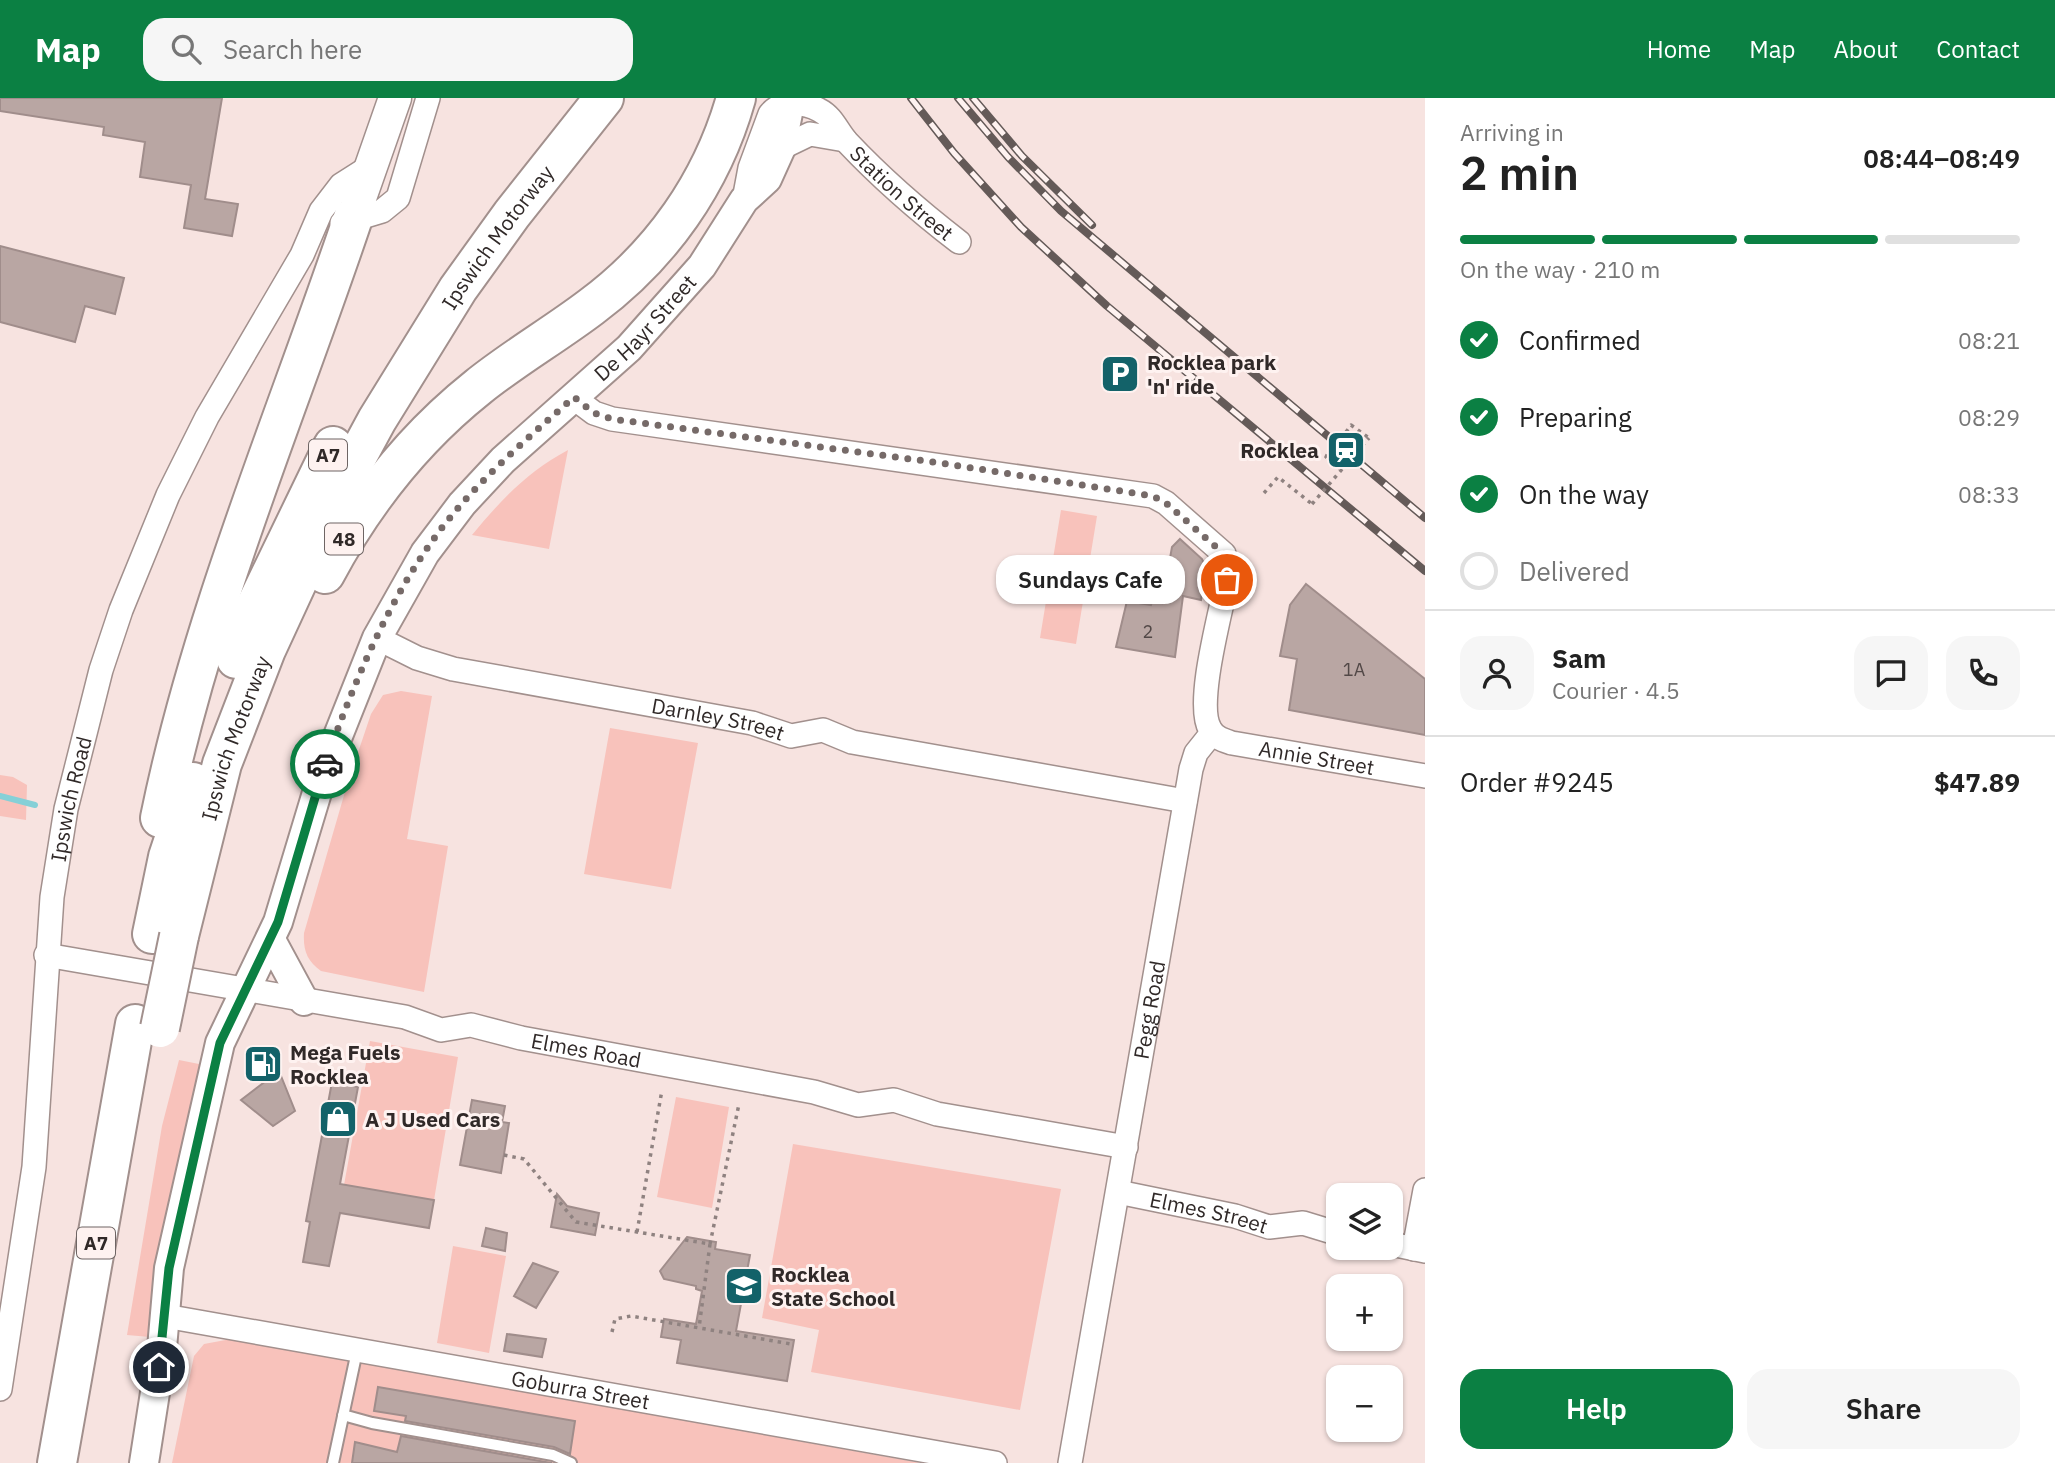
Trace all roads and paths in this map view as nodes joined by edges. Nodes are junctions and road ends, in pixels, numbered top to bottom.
1 (395, 98) edge
2 (428, 98) edge
3 (570, 98) edge
4 (604, 98) edge
5 (736, 98) edge
6 (791, 101) edge
7 (845, 140) junction
8 (781, 148) junction
9 (374, 164) junction
10 (744, 200) junction
11 (354, 218) junction
12 (959, 242) dead end
13 (302, 255) junction
14 (574, 397) junction
15 (1346, 432) dead end
16 (1331, 447) dead end
17 (1342, 470) junction
18 (1264, 493) dead end
19 (377, 638) junction
20 (1212, 733) junction
21 (222, 764) junction
22 (1425, 776) edge
23 (1185, 801) junction
24 (168, 857) junction
25 (165, 935) junction
26 (271, 940) junction
27 (46, 955) junction
28 (244, 990) junction
29 (304, 1001) junction
30 (147, 1026) junction
31 (662, 1090) dead end
32 (739, 1104) dead end
33 (1126, 1147) junction
34 (504, 1154) dead end
35 (1425, 1190) edge
36 (1118, 1192) junction
37 (1326, 1230) edge
38 (637, 1232) junction
39 (710, 1244) junction
40 (1420, 1250) edge
41 (7, 1303) edge
42 (165, 1316) junction
43 (699, 1328) junction
44 (612, 1332) dead end
45 (791, 1344) dead end
46 (357, 1351) junction
47 (0, 1389) edge
48 (343, 1415) junction
49 (57, 1463) edge
50 (83, 1463) edge
51 (144, 1463) edge
52 (333, 1463) edge
53 (571, 1463) edge
54 (995, 1463) edge
55 (1070, 1463) edge

1 - 9 main road
2 - 11 street, Ipswich Road
3 - 24 highway, Ipswich Motorway / A7
4 - 21 highway, Ipswich Motorway / A7
5 - 21 highway, 48
6 - 7 street, Station Street
6 - 8 street, De Hayr Street
6 - 10 street, De Hayr Street
7 - 8 street, Station Street
7 - 12 street, Station Street
8 - 10 street, De Hayr Street
9 - 11 main road
9 - 13 street, Ipswich Road
10 - 14 street, De Hayr Street
11 - 13 street, Ipswich Road
11 - 24 highway
13 - 27 street, Ipswich Road
14 - 19 street, De Hayr Street
14 - 20 street
15 - 17 path, bridge
16 - 17 path
17 - 18 path, bridge
19 - 23 street, Darnley Street
19 - 26 street, De Hayr Street
20 - 22 street, Annie Street
20 - 23 street, Pegg Road
21 - 25 highway, Ipswich Motorway / A7
23 - 33 street, Pegg Road
24 - 25 highway, Ipswich Motorway / A7
25 - 30 highway, Ipswich Motorway / A7, bridge
26 - 28 street, De Hayr Street
26 - 29 street
27 - 28 street, Elmes Road
27 - 41 street, Ipswich Road
28 - 29 street, Elmes Road
28 - 42 street
29 - 33 street, Elmes Road
30 - 49 highway, Ipswich Motorway / A7
30 - 50 highway, Ipswich Motorway / A7
31 - 38 path
32 - 39 path
33 - 36 street, Pegg Road
34 - 38 path
35 - 40 street
36 - 37 street, Elmes Street
36 - 55 street, Pegg Road
38 - 39 path
39 - 43 path
41 - 47 street, Ipswich Road
42 - 46 street, Goburra Street
42 - 51 street
43 - 44 path
43 - 45 path
46 - 48 lane
46 - 54 street, Goburra Street
48 - 52 lane
48 - 53 lane

